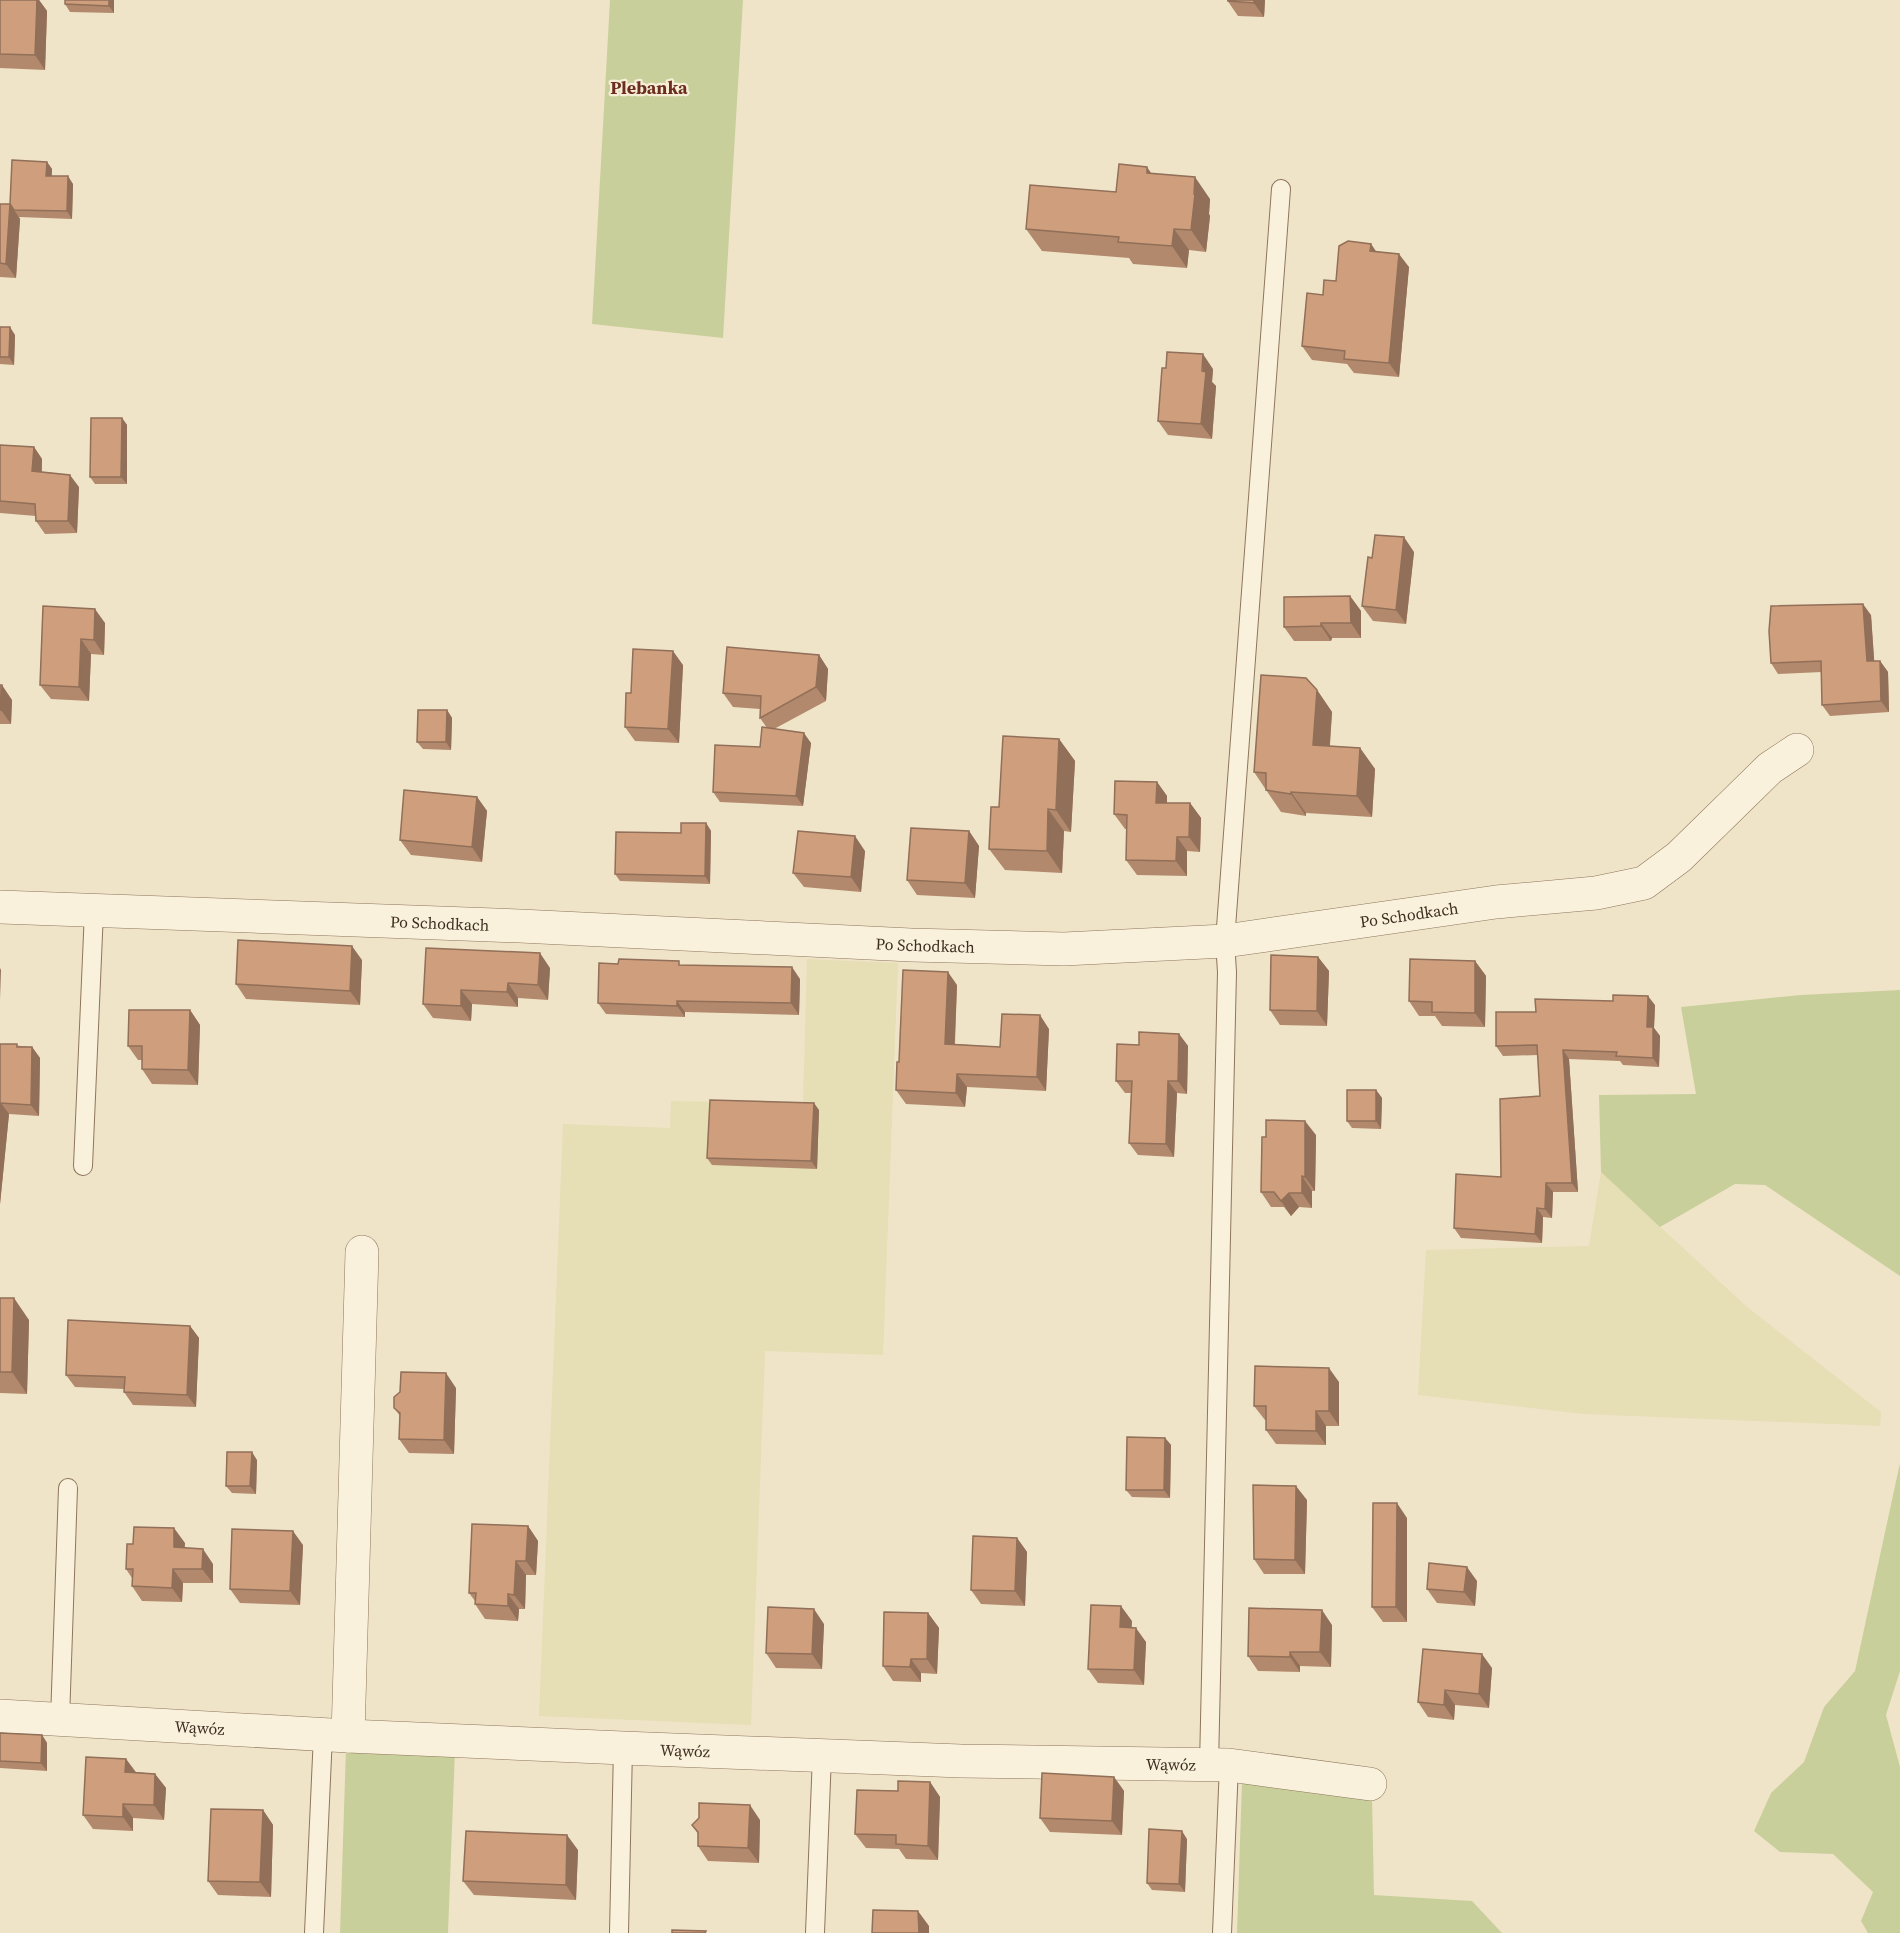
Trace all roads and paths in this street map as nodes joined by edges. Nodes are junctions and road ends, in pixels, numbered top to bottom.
1 (1281, 189) dead end
2 (1797, 750) dead end
3 (0, 907) edge
4 (94, 911) junction
5 (1225, 941) junction
6 (83, 1166) dead end
7 (362, 1252) dead end
8 (68, 1488) dead end
9 (0, 1716) edge
10 (60, 1720) junction
11 (336, 1736) junction
12 (623, 1748) junction
13 (822, 1755) junction
14 (1219, 1765) junction
15 (1370, 1785) dead end
16 (314, 1933) edge
17 (619, 1933) edge
18 (815, 1933) edge
19 (1222, 1933) edge

1 - 5 lane
2 - 5 street, Po Schodkach
3 - 4 street, Po Schodkach
4 - 5 street, Po Schodkach
4 - 6 lane
5 - 14 lane
7 - 11 street
8 - 10 lane
9 - 10 street, Wąwóz
10 - 11 street, Wąwóz
11 - 12 street, Wąwóz
11 - 16 lane
12 - 13 street, Wąwóz
12 - 17 lane
13 - 14 street, Wąwóz
13 - 18 lane
14 - 15 street, Wąwóz
14 - 19 lane

